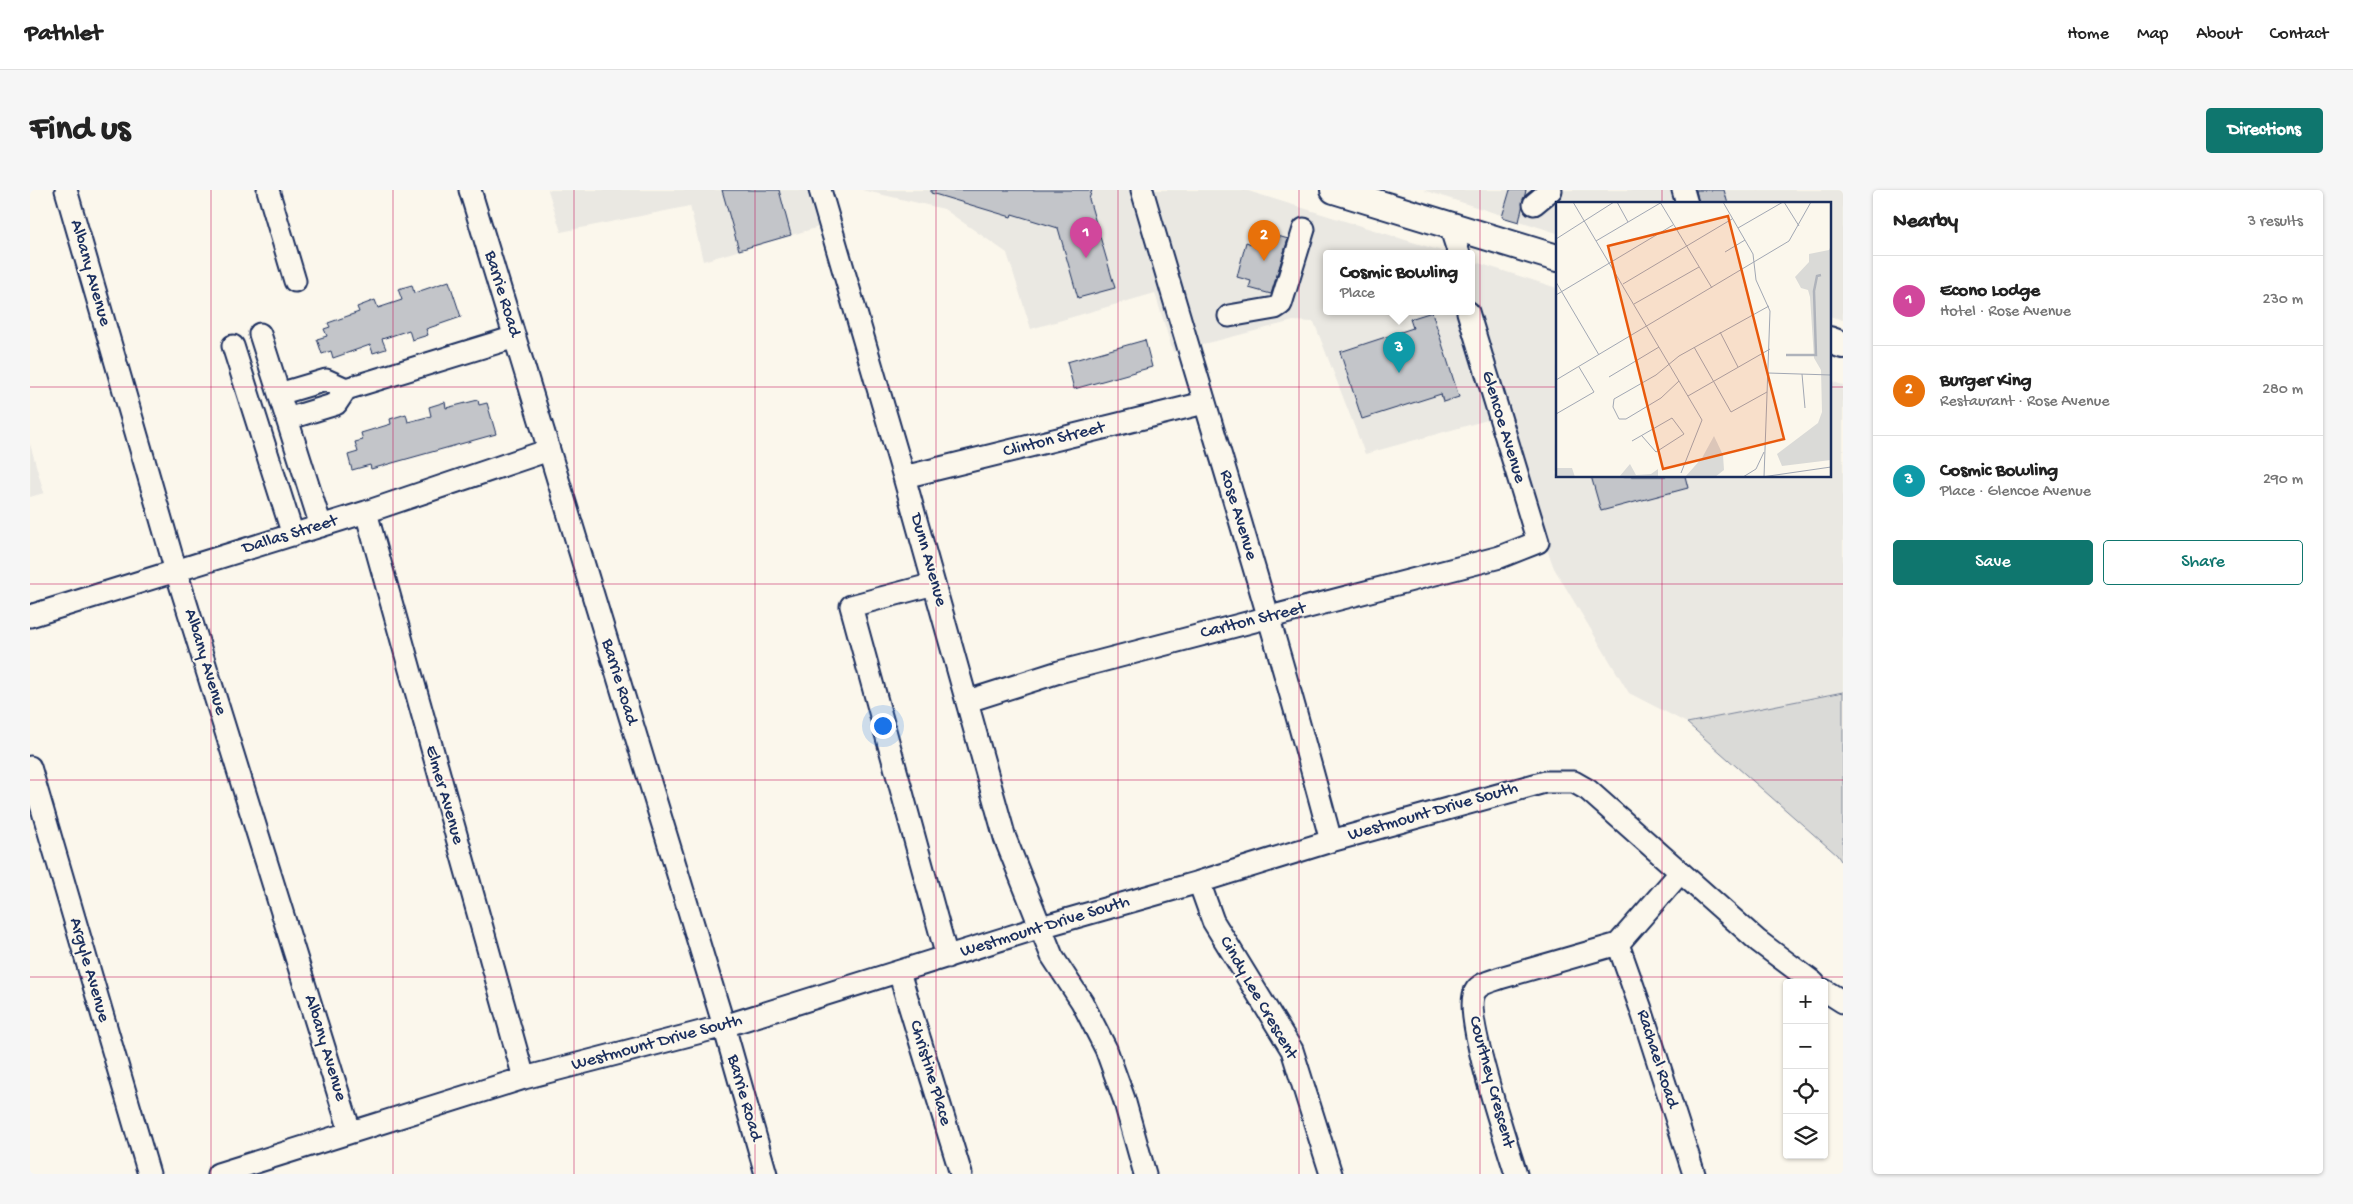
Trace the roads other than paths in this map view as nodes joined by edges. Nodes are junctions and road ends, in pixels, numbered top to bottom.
1 (66, 190) edge
2 (268, 190) edge
3 (470, 190) edge
4 (820, 190) edge
5 (1142, 190) edge
6 (1334, 190) edge
7 (1551, 190) edge
8 (1534, 204) dead end
9 (1450, 226) junction
10 (1304, 229) dead end
11 (1458, 250) edge
12 (1556, 258) edge
13 (295, 281) dead end
14 (1469, 315) edge
15 (1229, 316) dead end
16 (260, 334) dead end
17 (515, 337) junction
18 (1830, 340) edge
19 (1843, 345) edge
20 (232, 346) dead end
21 (346, 389) junction
22 (279, 394) junction
23 (1204, 402) junction
24 (287, 419) junction
25 (549, 450) junction
26 (904, 477) junction
27 (366, 512) junction
28 (321, 526) junction
29 (293, 535) junction
30 (1538, 542) joint
31 (176, 571) junction
32 (934, 584) junction
33 (30, 616) edge
34 (1270, 616) junction
35 (968, 701) junction
36 (30, 767) edge
37 (1331, 841) junction
38 (1680, 873) junction
39 (1199, 882) junction
40 (1041, 927) junction
41 (1618, 944) junction
42 (947, 957) junction
43 (899, 972) junction
44 (1809, 979) edge
45 (1828, 993) edge
46 (1843, 1002) edge
47 (724, 1026) junction
48 (524, 1078) junction
49 (350, 1131) junction
50 (149, 1174) edge
51 (218, 1174) edge
52 (766, 1174) edge
53 (961, 1174) edge
54 (1145, 1174) edge
55 (1331, 1174) edge
56 (1516, 1174) edge
57 (1694, 1174) edge

1 - 31 street, Albany Avenue
2 - 13 street
3 - 17 street, Barrie Road
4 - 26 street, Dunn Avenue
5 - 23 street, Rose Avenue
6 - 9 main road
7 - 8 street
9 - 11 street
9 - 12 main road
10 - 15 street
14 - 30 street, Glencoe Avenue
16 - 22 street
17 - 21 street
17 - 25 street, Barrie Road
18 - 19 main road
20 - 29 street
21 - 22 street
21 - 24 street
22 - 24 street
23 - 26 street, Clinton Street
23 - 34 street, Rose Avenue
24 - 28 street
25 - 27 street, Dallas Street
25 - 47 street, Barrie Road
26 - 32 street, Dunn Avenue
27 - 28 street, Dallas Street
27 - 48 street, Elmer Avenue
28 - 29 street, Dallas Street
29 - 31 street, Dallas Street
30 - 34 street, Carlton Street
31 - 33 street, Dallas Street
31 - 49 street, Albany Avenue
32 - 35 street, Dunn Avenue
32 - 42 street
34 - 35 street, Carlton Street
34 - 37 street, Rose Avenue
35 - 40 street, Dunn Avenue
36 - 50 street, Argyle Avenue
37 - 38 street, Westmount Drive South
37 - 39 street, Westmount Drive South
38 - 41 street
38 - 44 street, Westmount Drive South
39 - 40 street, Westmount Drive South
39 - 55 street, Cindy Lee Crescent
40 - 42 street, Westmount Drive South
40 - 54 street
41 - 56 street, Courtney Crescent
41 - 57 street, Rachael Road
42 - 43 street, Westmount Drive South
43 - 47 street, Westmount Drive South
43 - 53 street, Christine Place
45 - 46 street
47 - 48 street, Westmount Drive South
47 - 52 street, Barrie Road
48 - 49 street, Westmount Drive South
49 - 51 street, Westmount Drive South

